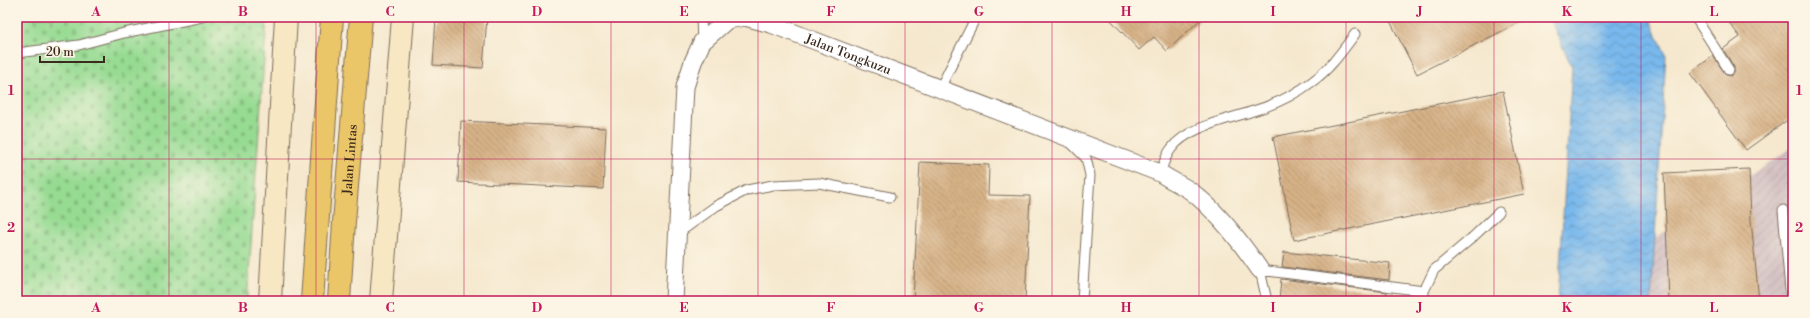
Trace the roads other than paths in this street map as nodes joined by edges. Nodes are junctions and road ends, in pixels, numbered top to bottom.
1 (286, 17) edge
2 (332, 17) edge
3 (361, 17) edge
4 (403, 17) edge
5 (701, 17) edge
6 (976, 17) edge
7 (1695, 17) edge
8 (198, 18) edge
9 (1355, 34) dead end
10 (702, 42) junction
11 (17, 53) edge
12 (1729, 70) dead end
13 (940, 88) junction
14 (1065, 137) junction
15 (1160, 173) junction
16 (890, 197) dead end
17 (1783, 210) dead end
18 (1499, 212) dead end
19 (677, 234) junction
20 (1260, 270) junction
21 (1424, 290) junction
22 (270, 301) edge
23 (312, 301) edge
24 (339, 301) edge
25 (381, 301) edge
26 (674, 301) edge
27 (1082, 301) edge
28 (1267, 301) edge
29 (1424, 301) edge
30 (1791, 301) edge

1 - 22 street
2 - 23 highway, Jalan Lintas
3 - 24 highway, Jalan Lintas
4 - 25 street
5 - 10 lane
6 - 13 lane
7 - 12 lane
8 - 11 lane
9 - 15 lane
10 - 13 street, Jalan Tongkuzu
10 - 19 street, Jalan Tongkuzu
13 - 14 street, Jalan Tongkuzu
14 - 15 street, Jalan Tongkuzu
14 - 27 lane
15 - 20 street, Jalan Tongkuzu
16 - 19 lane
17 - 30 lane
18 - 21 lane
19 - 26 street, Jalan Tongkuzu
20 - 21 lane
20 - 28 lane
21 - 29 lane

